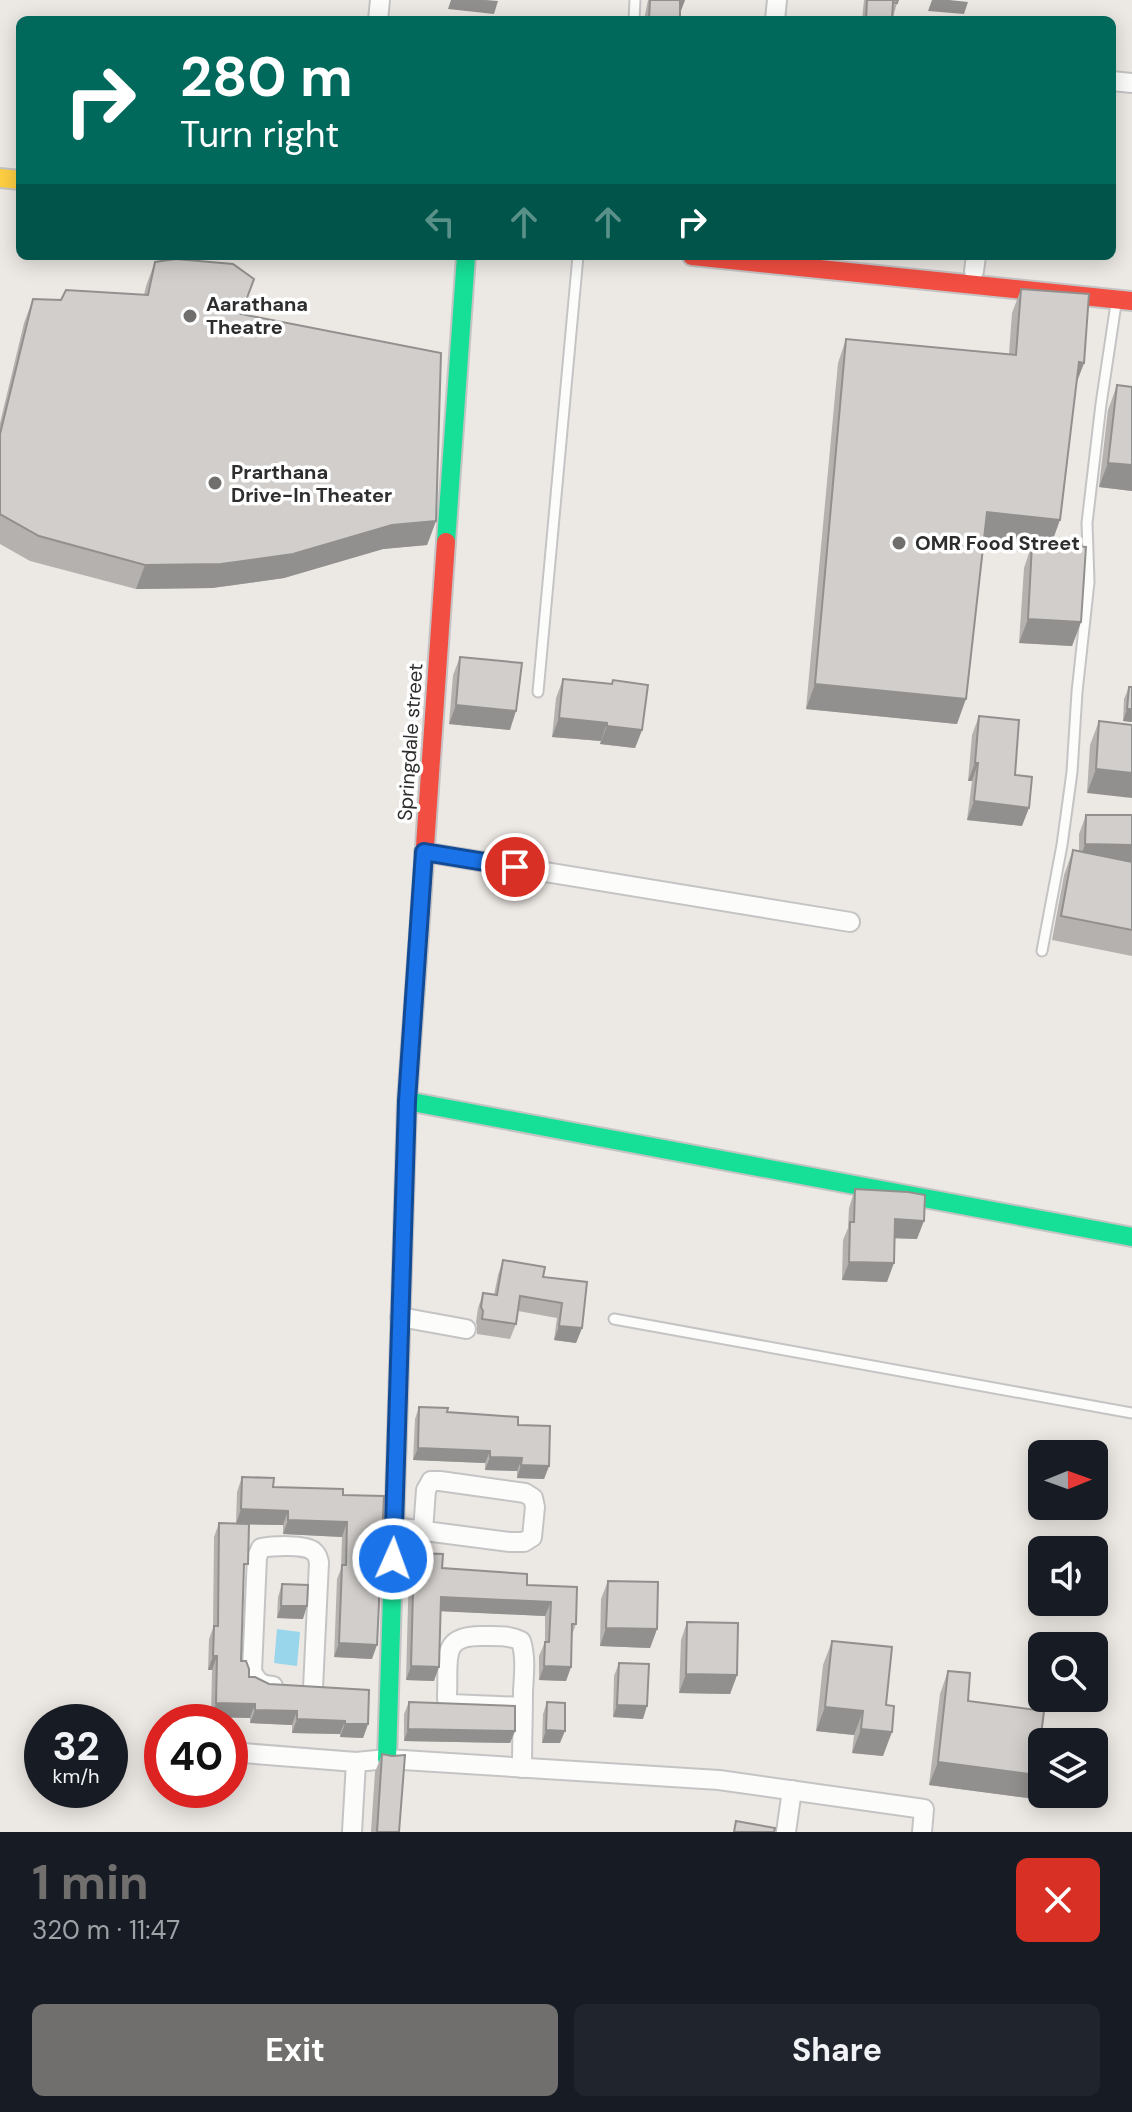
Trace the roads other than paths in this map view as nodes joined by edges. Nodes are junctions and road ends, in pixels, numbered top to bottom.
1 (466, 260) edge
2 (578, 260) edge
3 (739, 260) edge
4 (908, 260) edge
5 (975, 264) edge
6 (1125, 293) edge
7 (538, 692) dead end
8 (424, 852) junction
9 (850, 922) dead end
10 (1042, 951) dead end
11 (407, 1101) junction
12 (1132, 1237) edge
13 (400, 1317) junction
14 (614, 1319) dead end
15 (466, 1329) dead end
16 (1132, 1413) edge
17 (394, 1527) junction
18 (423, 1531) junction
19 (322, 1688) joint
20 (365, 1691) edge
21 (389, 1693) junction
22 (523, 1707) junction
23 (248, 1753) edge
24 (387, 1759) junction
25 (356, 1762) junction
26 (522, 1768) junction
27 (792, 1790) junction
28 (352, 1832) edge
29 (786, 1832) edge
30 (922, 1832) edge

1 - 8 street, Springdale street
2 - 7 lane
3 - 6 street
4 - 5 street
5 - 6 street
6 - 10 lane
8 - 9 street
8 - 11 street, Springdale street
11 - 12 street
11 - 13 street, Springdale street
13 - 15 street
13 - 17 street, Springdale street
14 - 16 lane
17 - 18 street
17 - 21 street, Springdale street
18 - 18 street
19 - 19 street
20 - 21 street
21 - 24 street, Springdale street
22 - 22 street
22 - 26 street
23 - 25 street
24 - 25 street
24 - 26 street
25 - 28 street
26 - 27 street
27 - 29 street
27 - 30 street

